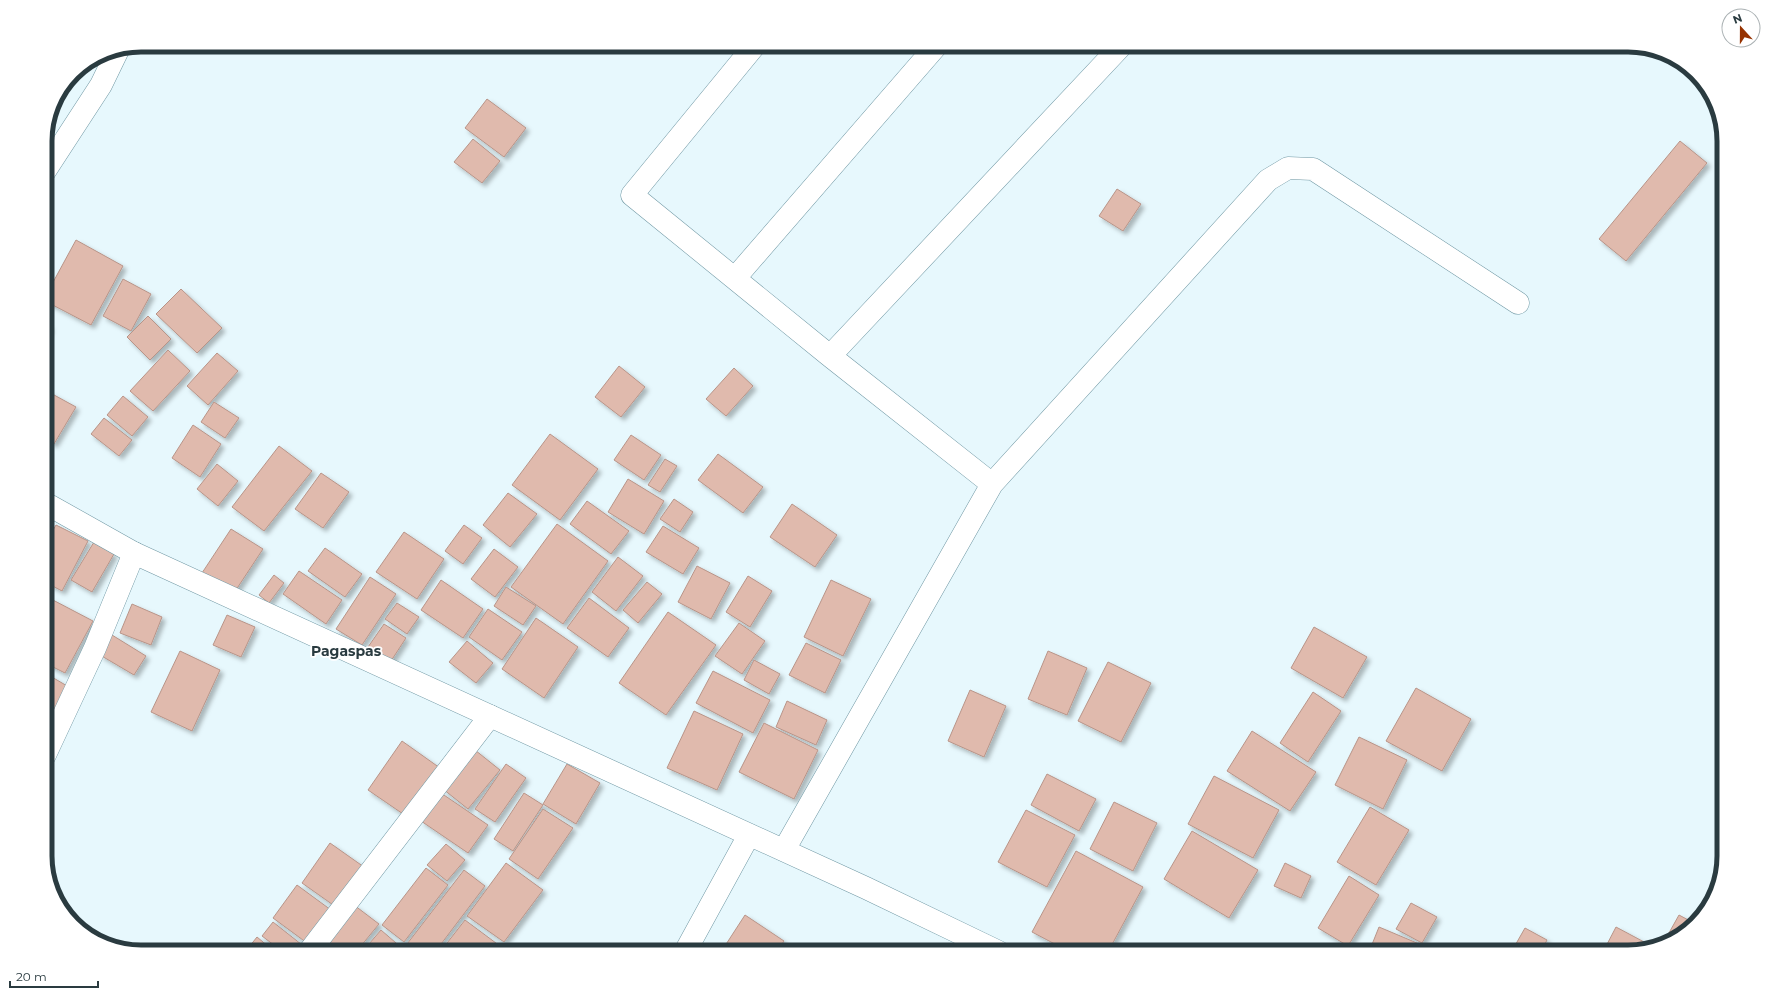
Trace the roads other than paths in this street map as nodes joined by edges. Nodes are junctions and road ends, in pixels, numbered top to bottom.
1 (749, 52) edge
2 (931, 52) edge
3 (1115, 52) edge
4 (115, 56) edge
5 (52, 160) edge
6 (735, 278) junction
7 (1518, 304) dead end
8 (830, 356) junction
9 (992, 484) junction
10 (52, 507) edge
11 (134, 554) junction
12 (490, 716) junction
13 (52, 740) edge
14 (749, 835) junction
15 (784, 850) junction
16 (314, 945) edge
17 (689, 945) edge
18 (984, 945) edge

1 - 6 street
2 - 6 street
3 - 8 street
4 - 5 street
6 - 8 street
7 - 9 street
8 - 9 street
9 - 15 street
10 - 11 street
11 - 12 street
11 - 13 street
12 - 14 street
12 - 16 street
14 - 15 street
14 - 17 street
15 - 18 street

